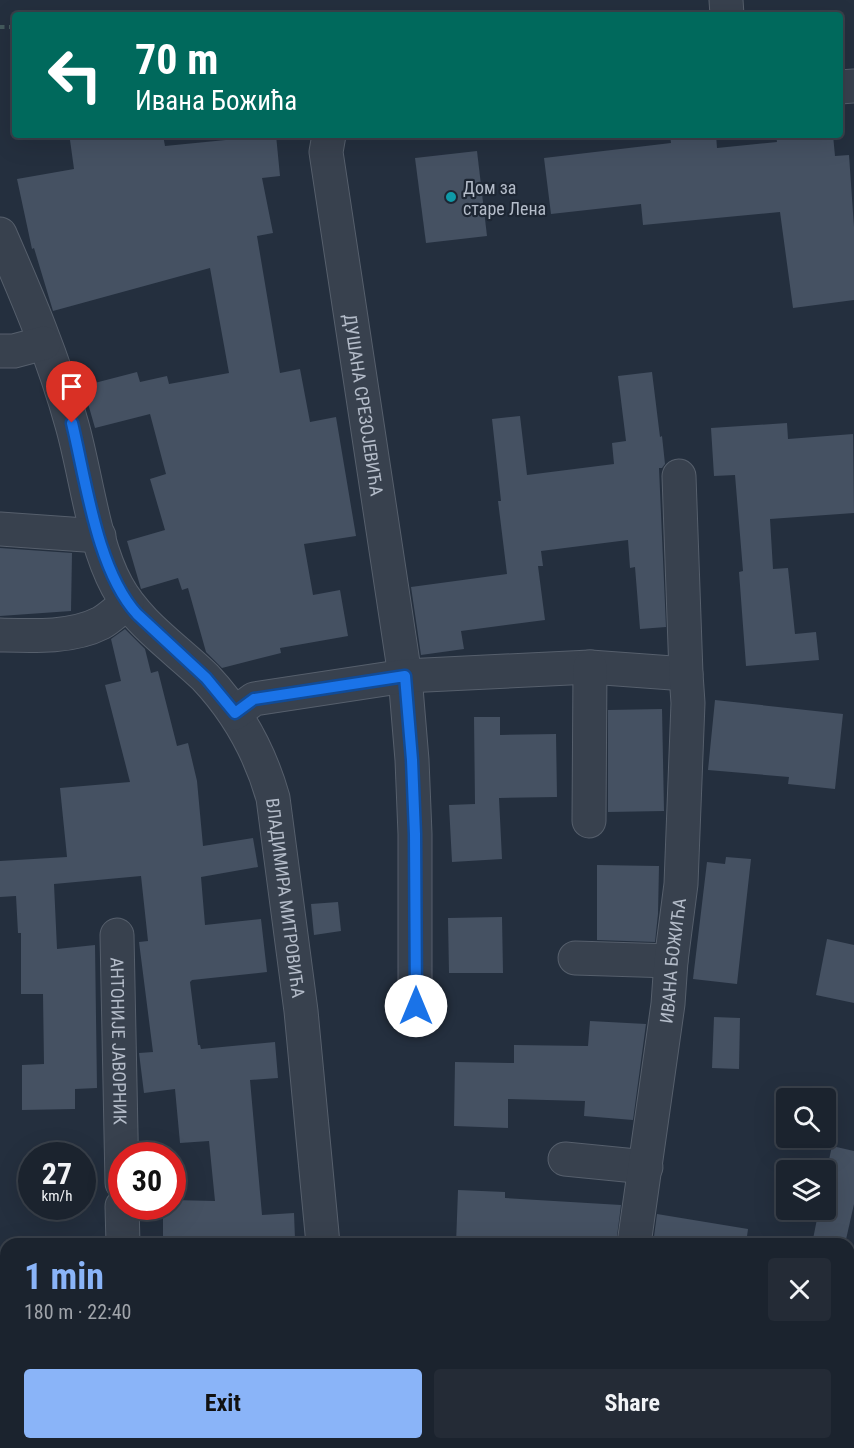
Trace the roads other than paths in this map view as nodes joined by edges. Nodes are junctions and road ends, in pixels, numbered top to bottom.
1 (328, 138) edge
2 (0, 234) edge
3 (44, 344) junction
4 (0, 351) edge
5 (679, 476) dead end
6 (0, 529) edge
7 (99, 536) junction
8 (127, 603) junction
9 (0, 635) edge
10 (590, 667) junction
11 (686, 674) junction
12 (405, 676) junction
13 (235, 713) junction
14 (589, 821) dead end
15 (117, 935) dead end
16 (575, 958) dead end
17 (671, 961) junction
18 (416, 1006) dead end
19 (121, 1142) edge
20 (565, 1160) dead end
21 (646, 1167) junction
22 (122, 1220) edge
23 (123, 1238) edge
24 (322, 1238) edge
25 (635, 1238) edge

1 - 12 street, ДУШАНА СРЕЗОЈЕВИЋА
2 - 3 street, ВЛАДИМИРА МИТРОВИЋА
3 - 4 street
3 - 7 street, ВЛАДИМИРА МИТРОВИЋА
5 - 11 street, ИВАНА БОЖИЋА
6 - 7 street
7 - 8 street, ВЛАДИМИРА МИТРОВИЋА
8 - 9 street
8 - 13 street, ВЛАДИМИРА МИТРОВИЋА
10 - 11 street
10 - 12 street
10 - 14 street
11 - 17 street, ИВАНА БОЖИЋА
12 - 13 street
12 - 18 street
13 - 24 street, ВЛАДИМИРА МИТРОВИЋА
15 - 19 street, АНТОНИЈЕ ЈАВОРНИК
16 - 17 street
17 - 21 street, ИВАНА БОЖИЋА
20 - 21 street
21 - 25 street, ИВАНА БОЖИЋА
22 - 23 street

